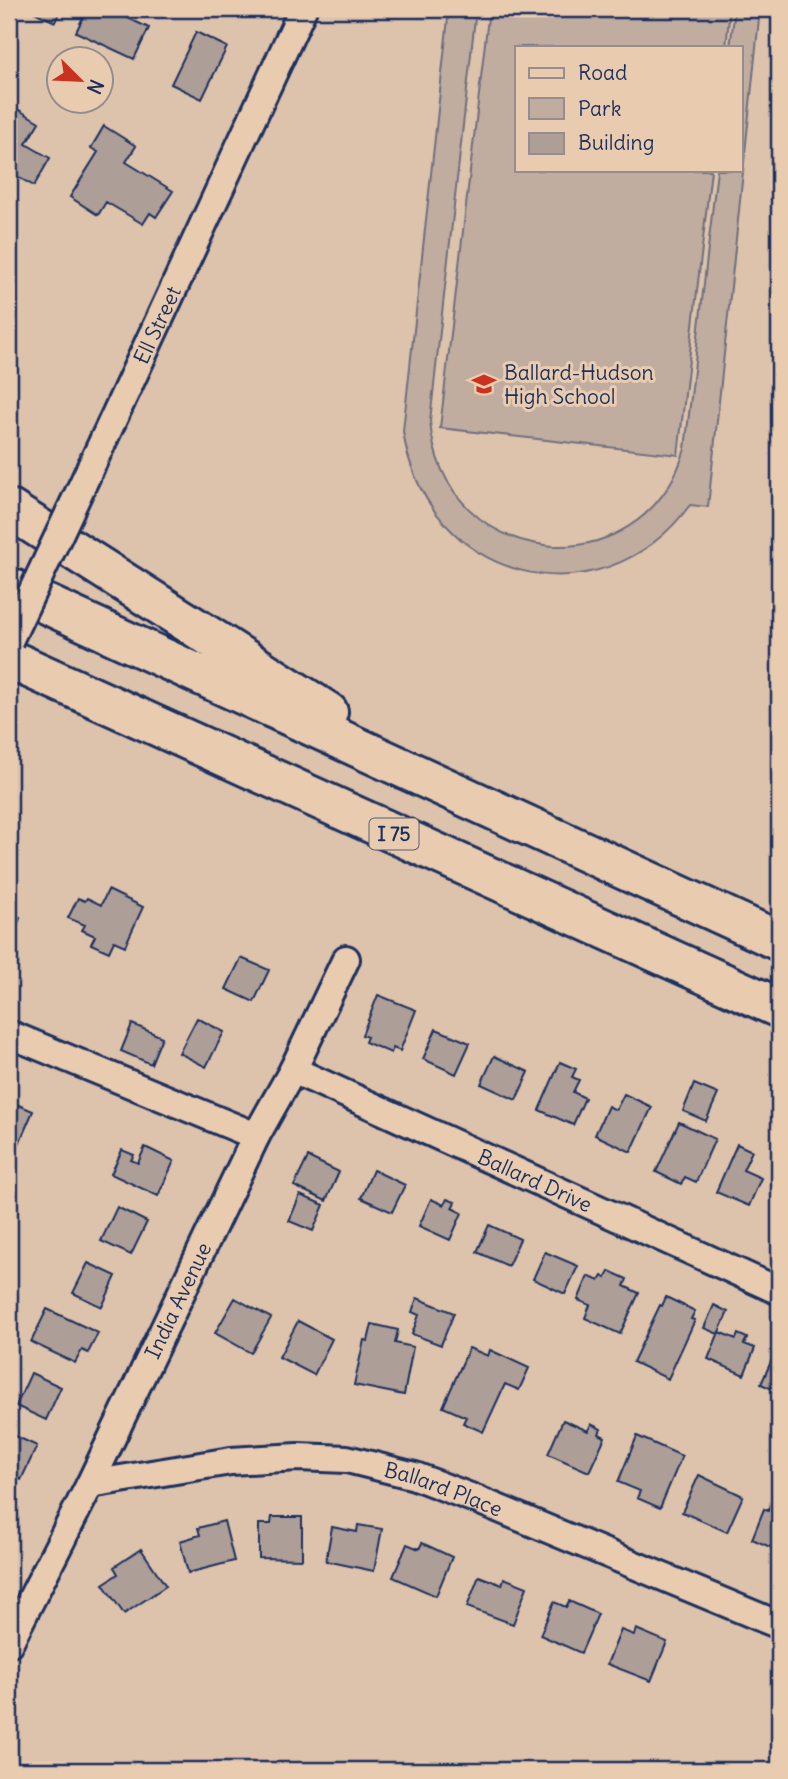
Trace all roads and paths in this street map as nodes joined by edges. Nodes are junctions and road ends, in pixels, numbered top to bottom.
1 (303, 9) edge
2 (9, 509) edge
3 (9, 587) edge
4 (9, 640) edge
5 (9, 659) edge
6 (448, 788) junction
7 (779, 941) edge
8 (346, 959) dead end
9 (779, 1009) edge
10 (9, 1034) edge
11 (293, 1070) junction
12 (256, 1136) junction
13 (779, 1291) edge
14 (90, 1483) junction
15 (779, 1625) edge
16 (9, 1643) edge

1 - 4 street, Ell Street, bridge
2 - 6 highway
3 - 6 highway
5 - 9 highway, I 75
6 - 7 highway
8 - 11 street, India Avenue
10 - 12 street
11 - 12 street, India Avenue
11 - 13 street, Ballard Drive
12 - 14 street, India Avenue
14 - 15 street, Ballard Place
14 - 16 street, India Avenue

